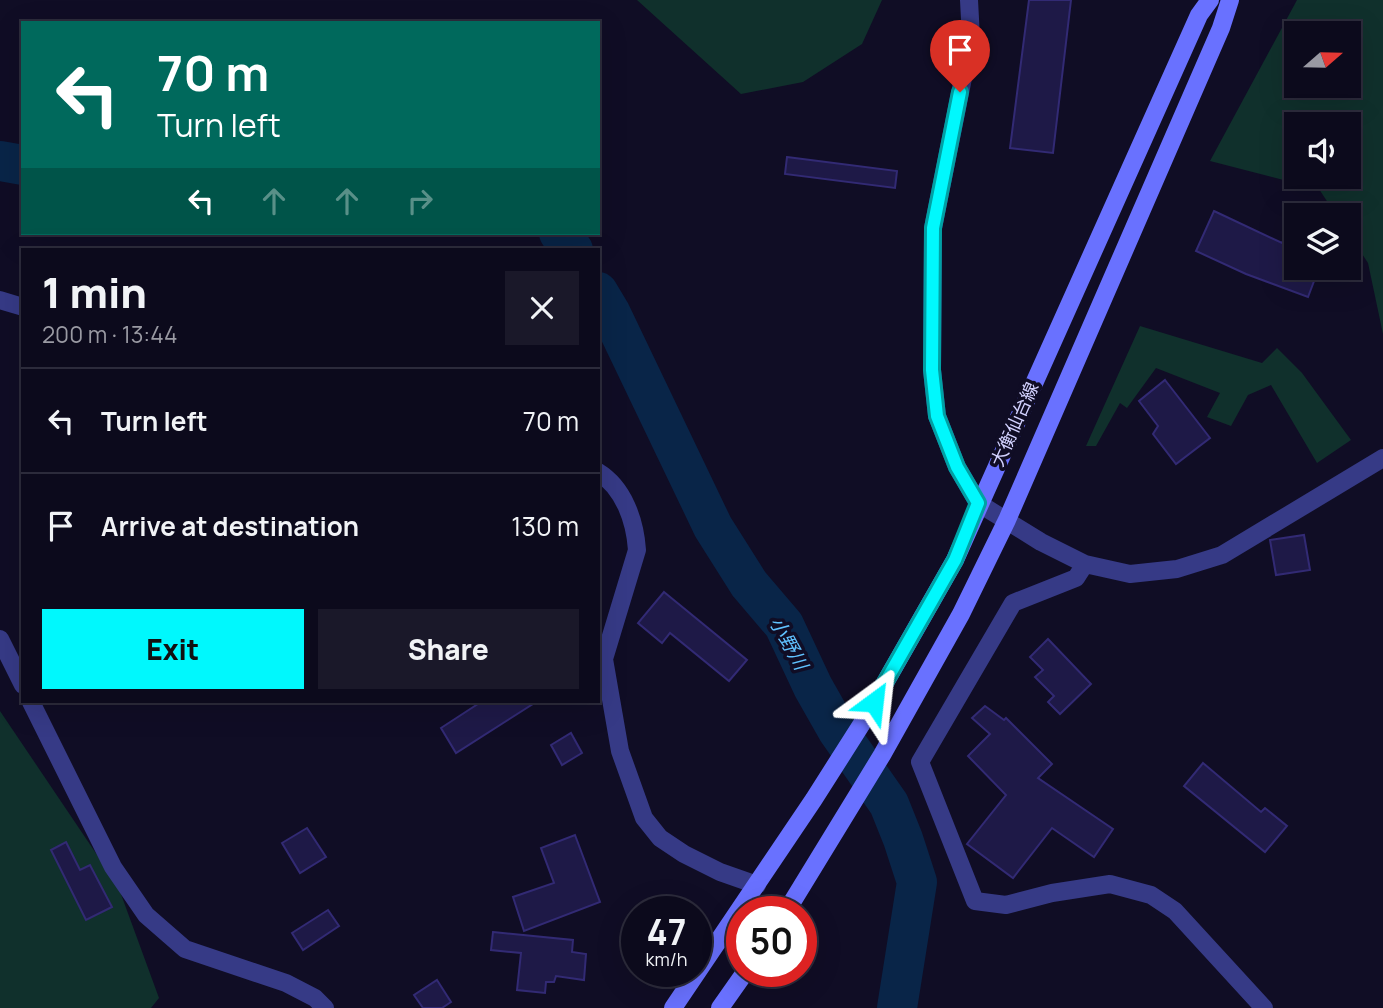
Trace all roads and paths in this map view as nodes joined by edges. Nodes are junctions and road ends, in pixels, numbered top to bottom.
1 (969, 0) edge
2 (1210, 0) edge
3 (1230, 0) edge
4 (0, 300) edge
5 (21, 306) edge
6 (1383, 458) edge
7 (600, 473) edge
8 (978, 503) junction
9 (1007, 520) junction
10 (1085, 564) junction
11 (0, 639) edge
12 (21, 681) edge
13 (31, 703) edge
14 (757, 885) junction
15 (796, 896) edge
16 (735, 987) edge
17 (325, 1008) edge
18 (673, 1008) edge
19 (720, 1008) edge
20 (1264, 1008) edge

1 - 8 street
2 - 8 main road, 大衡仙台線
3 - 9 main road, 大衡仙台線
4 - 5 street
6 - 10 street
7 - 14 street
8 - 9 street
8 - 14 main road, 大衡仙台線
9 - 10 street
9 - 15 main road, 大衡仙台線
10 - 20 street
11 - 12 street
13 - 17 street
14 - 18 main road, 大衡仙台線
16 - 19 main road

